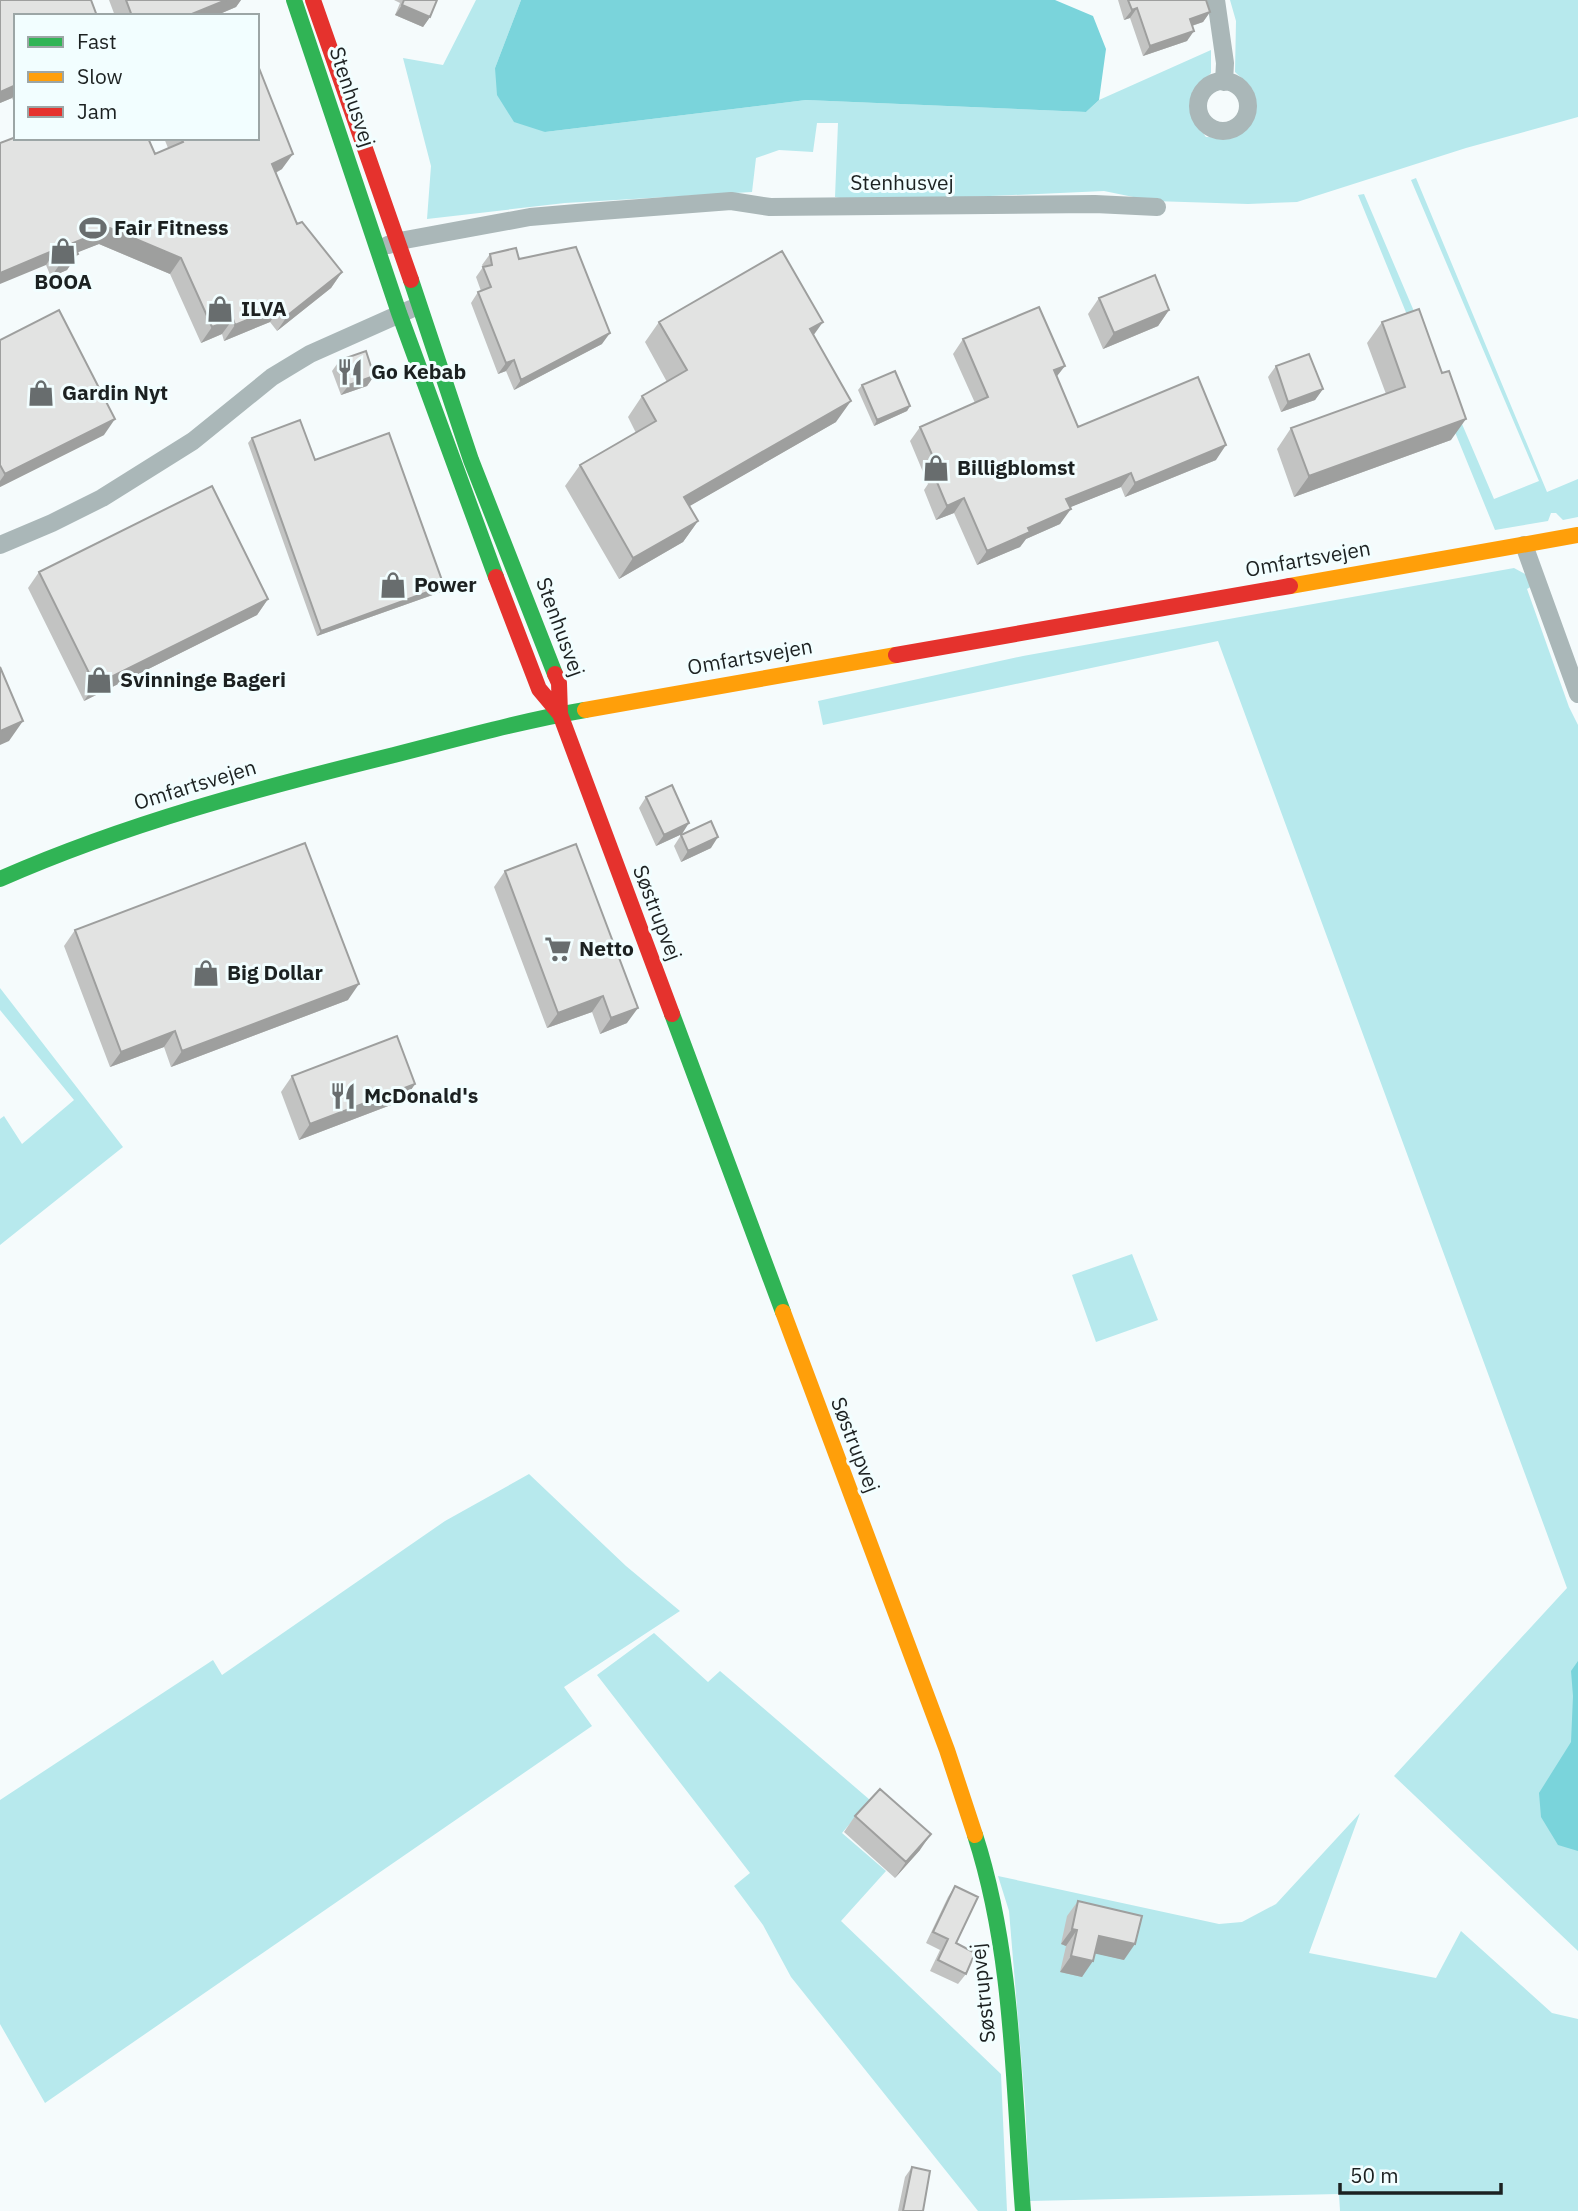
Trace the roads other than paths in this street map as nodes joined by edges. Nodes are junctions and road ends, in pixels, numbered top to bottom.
1 (294, 0) edge
2 (313, 0) edge
3 (1216, 0) edge
4 (1224, 82) dead end
5 (1157, 206) dead end
6 (398, 242) junction
7 (378, 248) junction
8 (419, 306) junction
9 (399, 313) junction
10 (1578, 535) edge
11 (0, 545) edge
12 (1524, 545) junction
13 (1578, 694) edge
14 (561, 714) junction
15 (0, 879) edge
16 (1023, 2211) edge

1 - 7 street, Stenhusvej
2 - 6 street, Stenhusvej
3 - 4 street
5 - 6 street, Stenhusvej
6 - 7 street, Stenhusvej
6 - 8 street, Stenhusvej
7 - 9 street, Stenhusvej
8 - 9 street
8 - 14 street, Stenhusvej
9 - 11 street
9 - 14 street, Stenhusvej
10 - 12 street, Omfartsvejen
12 - 13 street
12 - 14 street, Omfartsvejen
14 - 15 street, Omfartsvejen
14 - 16 street, Søstrupvej

